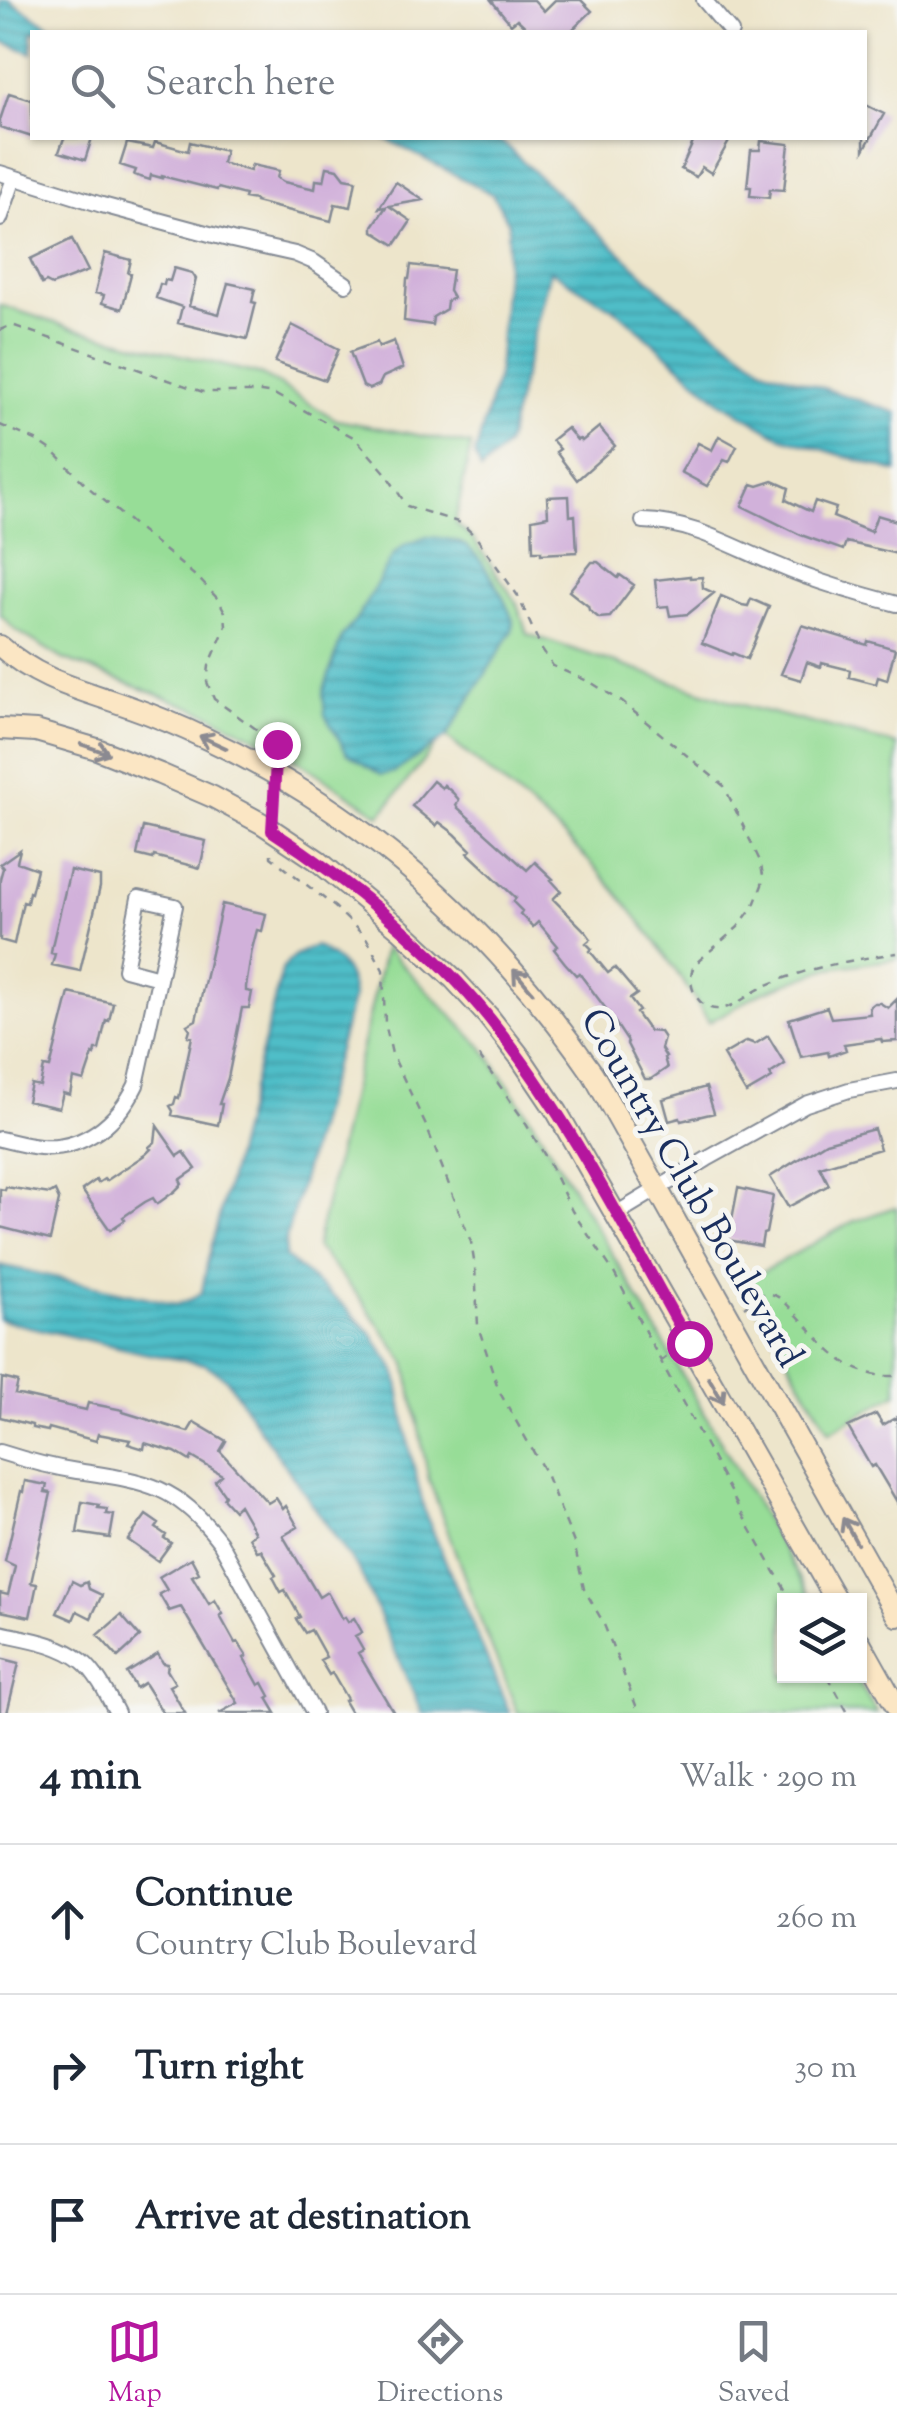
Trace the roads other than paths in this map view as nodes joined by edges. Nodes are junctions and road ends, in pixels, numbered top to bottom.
1 (704, 0) edge
2 (730, 30) edge
3 (7, 176) edge
4 (0, 219) edge
5 (346, 284) dead end
6 (644, 521) dead end
7 (897, 604) edge
8 (0, 646) edge
9 (0, 730) edge
10 (159, 978) junction
11 (897, 1081) edge
12 (0, 1139) edge
13 (660, 1188) junction
14 (616, 1214) junction
15 (0, 1452) edge
16 (832, 1593) edge
17 (897, 1616) edge
18 (0, 1633) edge
19 (867, 1654) edge
20 (897, 1708) edge
21 (117, 1713) edge
22 (314, 1713) edge

1 - 2 street
3 - 4 street
3 - 5 street
6 - 7 street
13 -> 8 street, Country Club Boulevard
9 -> 14 street
10 - 10 street
10 - 12 street
11 - 13 street
13 - 14 street
17 -> 13 street, Country Club Boulevard
14 -> 16 street
15 - 22 street
18 - 21 street
19 - 20 street

